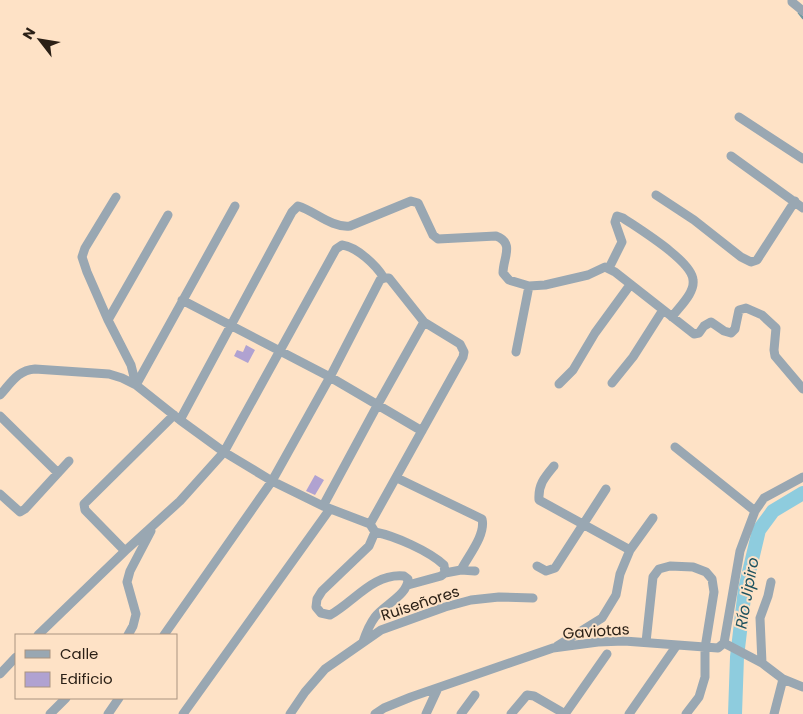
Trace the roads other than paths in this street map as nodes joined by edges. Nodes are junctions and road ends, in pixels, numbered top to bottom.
1 (792, 0) edge
2 (803, 11) edge
3 (739, 117) dead end
4 (731, 156) dead end
5 (803, 159) edge
6 (656, 196) dead end
7 (116, 197) dead end
8 (795, 201) junction
9 (235, 206) dead end
10 (803, 208) edge
11 (168, 215) dead end
12 (609, 268) junction
13 (384, 278) junction
14 (630, 285) junction
15 (529, 286) junction
16 (182, 300) junction
17 (663, 310) junction
18 (672, 317) junction
19 (108, 320) junction
20 (424, 322) junction
21 (231, 326) junction
22 (280, 351) junction
23 (516, 352) dead end
24 (803, 374) edge
25 (330, 377) junction
26 (795, 379) junction
27 (612, 383) dead end
28 (559, 384) dead end
29 (136, 385) junction
30 (803, 389) edge
31 (0, 395) edge
32 (378, 404) junction
33 (0, 416) edge
34 (177, 418) junction
35 (422, 431) junction
36 (675, 447) dead end
37 (224, 452) junction
38 (69, 461) dead end
39 (554, 466) dead end
40 (58, 473) junction
41 (397, 478) junction
42 (803, 478) edge
43 (272, 482) junction
44 (606, 489) dead end
45 (0, 494) edge
46 (327, 508) junction
47 (754, 511) junction
48 (653, 518) dead end
49 (582, 525) junction
50 (154, 526) junction
51 (372, 528) junction
52 (630, 550) junction
53 (125, 551) junction
54 (537, 566) dead end
55 (461, 570) junction
56 (475, 571) dead end
57 (445, 573) junction
58 (771, 582) dead end
59 (408, 585) junction
60 (532, 598) dead end
61 (39, 634) edge
62 (129, 634) edge
63 (165, 634) edge
64 (362, 642) junction
65 (646, 642) junction
66 (726, 644) junction
67 (677, 645) junction
68 (553, 648) junction
69 (705, 648) junction
70 (606, 654) dead end
71 (15, 657) edge
72 (762, 663) junction
73 (0, 674) edge
74 (783, 679) junction
75 (803, 686) edge
76 (438, 688) junction
77 (475, 695) dead end
78 (65, 699) edge
79 (118, 699) edge
80 (50, 714) edge
81 (108, 714) edge
82 (183, 714) edge
83 (290, 714) edge
84 (374, 714) edge
85 (426, 714) edge
86 (462, 714) edge
87 (511, 714) edge
88 (565, 714) edge
89 (629, 714) edge
90 (686, 714) edge
91 (774, 714) edge

1 - 2 street
3 - 5 street
4 - 8 street
6 - 8 street
7 - 19 street
8 - 10 street
9 - 16 street
11 - 19 street
12 - 14 street
12 - 15 street
12 - 18 street
13 - 20 street
13 - 22 street
13 - 25 street
14 - 17 street
14 - 28 street
15 - 21 street
15 - 23 street
16 - 21 street
16 - 29 street
17 - 18 street
17 - 27 street
18 - 26 street
19 - 29 street
20 - 32 street
20 - 35 street
21 - 22 street
21 - 34 street
22 - 25 street
22 - 37 street
24 - 26 street
25 - 32 street
25 - 43 street
26 - 30 street
29 - 31 street
29 - 34 street
32 - 35 street
32 - 46 street
33 - 40 street
34 - 37 street
34 - 53 street
35 - 41 street
36 - 47 street
37 - 43 street
37 - 50 street
38 - 40 street
39 - 49 street
40 - 45 street
41 - 51 street
41 - 55 street
42 - 47 street
43 - 46 street
43 - 63 street
44 - 49 street
46 - 51 street
46 - 82 street
47 - 66 street
48 - 52 street
49 - 52 street
49 - 54 street
50 - 53 street
50 - 62 street
51 - 57 street
51 - 59 street
52 - 68 street
53 - 61 street
55 - 56 street
55 - 57 street
57 - 59 street
58 - 72 street
59 - 64 street
60 - 64 street, Ruiseñores
64 - 83 street, Ruiseñores
65 - 67 street, Gaviotas
65 - 68 street, Gaviotas
65 - 69 street
66 - 69 street, Gaviotas
66 - 72 street
67 - 69 street, Gaviotas
67 - 89 street
68 - 76 street, Gaviotas
69 - 90 street
70 - 88 street
71 - 73 street
72 - 74 street
74 - 75 street
74 - 91 street
76 - 84 street, Gaviotas
76 - 85 street
77 - 86 street
78 - 80 street
79 - 81 street
87 - 88 street

